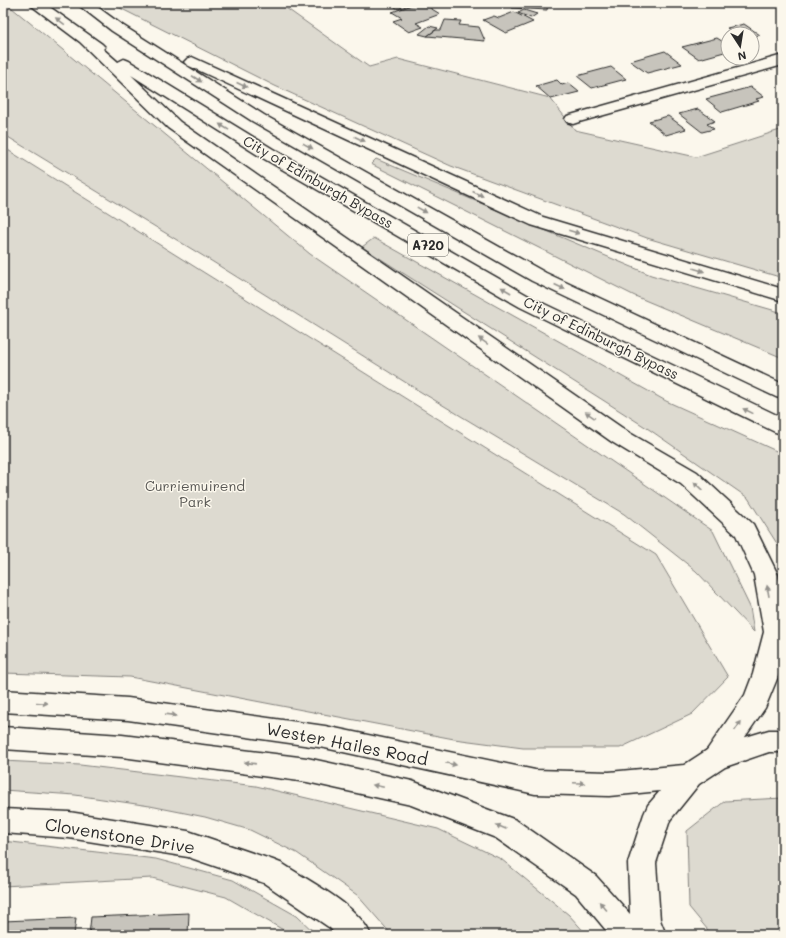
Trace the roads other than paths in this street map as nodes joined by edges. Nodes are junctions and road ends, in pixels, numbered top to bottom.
1 (35, 3) edge
2 (84, 3) edge
3 (117, 28) junction
4 (86, 40) junction
5 (783, 60) edge
6 (604, 110) junction
7 (573, 119) dead end
8 (620, 122) dead end
9 (783, 295) edge
10 (783, 392) edge
11 (783, 427) edge
12 (3, 701) edge
13 (3, 738) edge
14 (783, 741) edge
15 (716, 758) junction
16 (689, 776) junction
17 (3, 820) edge
18 (356, 935) edge
19 (629, 935) edge
20 (651, 935) edge

4 -> 1 main road, City of Edinburgh Bypass / A720
2 - 3 main road, City of Edinburgh Bypass / A720
3 -> 9 main road
3 -> 10 main road, City of Edinburgh Bypass / A720
11 -> 4 main road, City of Edinburgh Bypass / A720
15 -> 4 main road
5 - 6 main road
6 - 7 main road
6 - 8 main road
12 -> 16 main road, Wester Hailes Road
19 -> 13 main road
14 - 15 main road
15 - 16 main road
16 - 20 main road
17 - 18 main road, Clovenstone Drive

